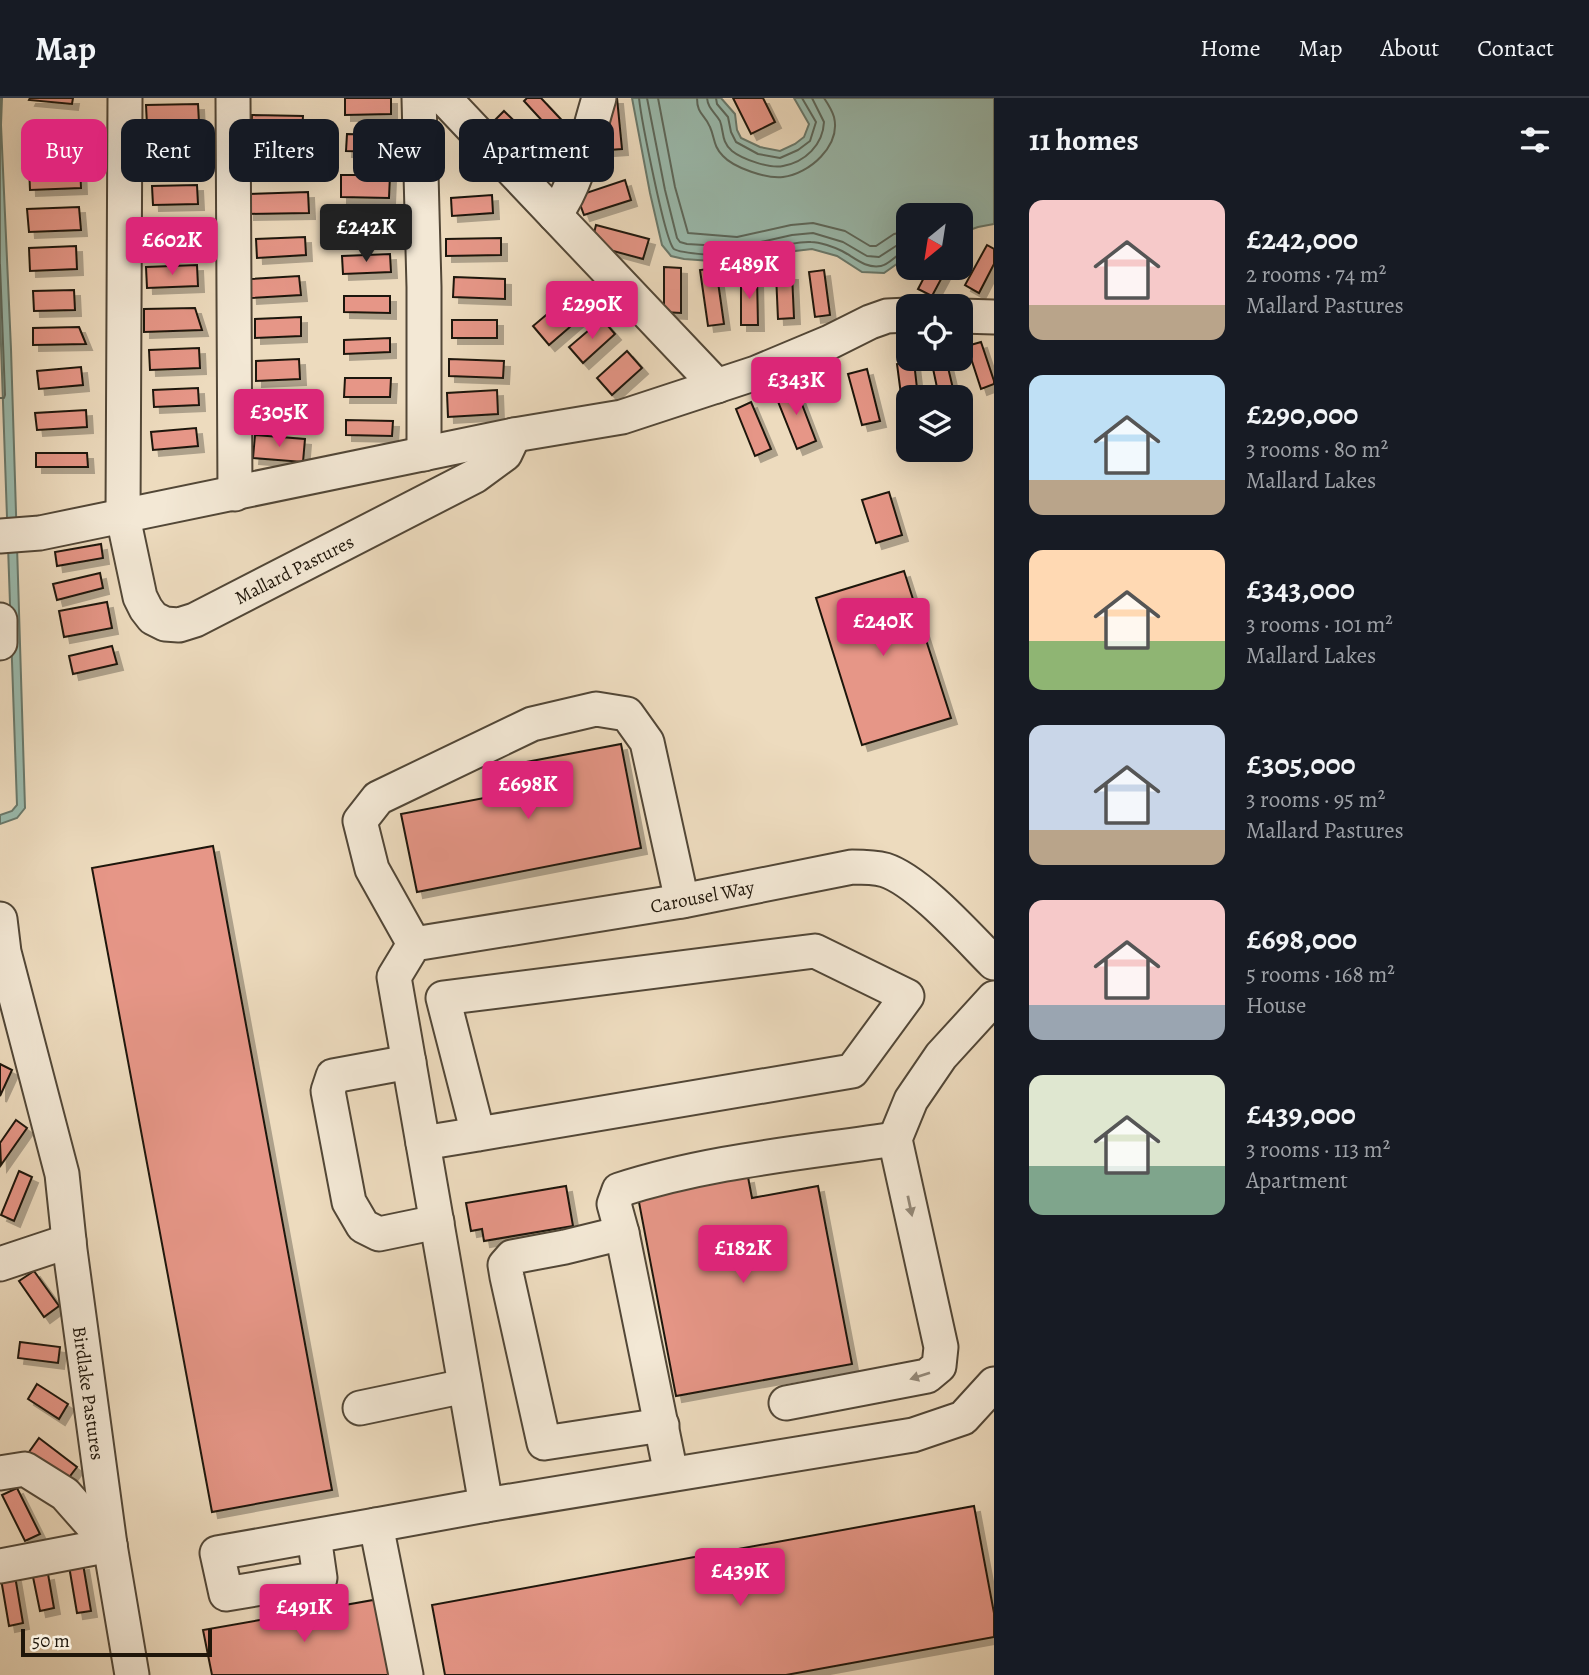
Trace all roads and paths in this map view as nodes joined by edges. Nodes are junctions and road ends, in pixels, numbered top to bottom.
1 (125, 98) edge
2 (233, 98) edge
3 (419, 98) edge
4 (444, 98) edge
5 (600, 98) edge
6 (555, 215) junction
7 (896, 316) edge
8 (973, 316) edge
9 (994, 317) edge
10 (717, 386) junction
11 (514, 435) junction
12 (424, 454) junction
13 (235, 494) junction
14 (123, 516) junction
15 (12, 535) edge
16 (0, 620) edge
17 (0, 643) edge
18 (682, 901) junction
19 (0, 919) edge
20 (414, 944) junction
21 (2, 952) edge
22 (994, 964) edge
23 (994, 998) edge
24 (409, 1062) junction
25 (478, 1134) junction
26 (895, 1139) junction
27 (423, 1143) junction
28 (437, 1222) junction
29 (622, 1233) junction
30 (69, 1241) junction
31 (0, 1264) edge
32 (994, 1384) edge
33 (465, 1386) junction
34 (786, 1403) dead end
35 (360, 1408) dead end
36 (662, 1425) junction
37 (0, 1473) edge
38 (671, 1474) junction
39 (486, 1505) junction
40 (376, 1525) junction
41 (314, 1536) dead end
42 (110, 1545) junction
43 (0, 1566) edge
44 (132, 1675) edge
45 (406, 1675) edge

1 - 14 street, Mallard Pastures
2 - 13 street
3 - 12 street
4 - 6 street
5 - 6 street
6 - 10 street
7 - 10 street
8 - 9 street
10 - 11 street
11 - 12 street
11 - 14 street, Mallard Pastures
12 - 13 street
13 - 14 street
14 - 15 street
16 - 17 street
18 - 20 street, Carousel Way
18 - 20 street
18 - 22 street, Carousel Way
19 - 21 street, Birdlake Pastures
20 - 24 street
21 - 30 street, Birdlake Pastures
23 - 26 street
24 - 27 street
24 - 28 street
25 - 25 street
25 - 27 street
26 - 29 street
26 -> 34 street
27 - 28 street
28 - 33 street
29 - 36 street
29 - 36 street
30 - 31 street
30 - 42 street, Birdlake Pastures
32 - 38 street
33 - 35 street
33 - 39 street
36 - 38 street
37 - 42 street
38 - 39 street
39 - 40 street
40 - 41 street
40 - 45 street
42 - 43 street
42 - 44 street, Birdlake Pastures

